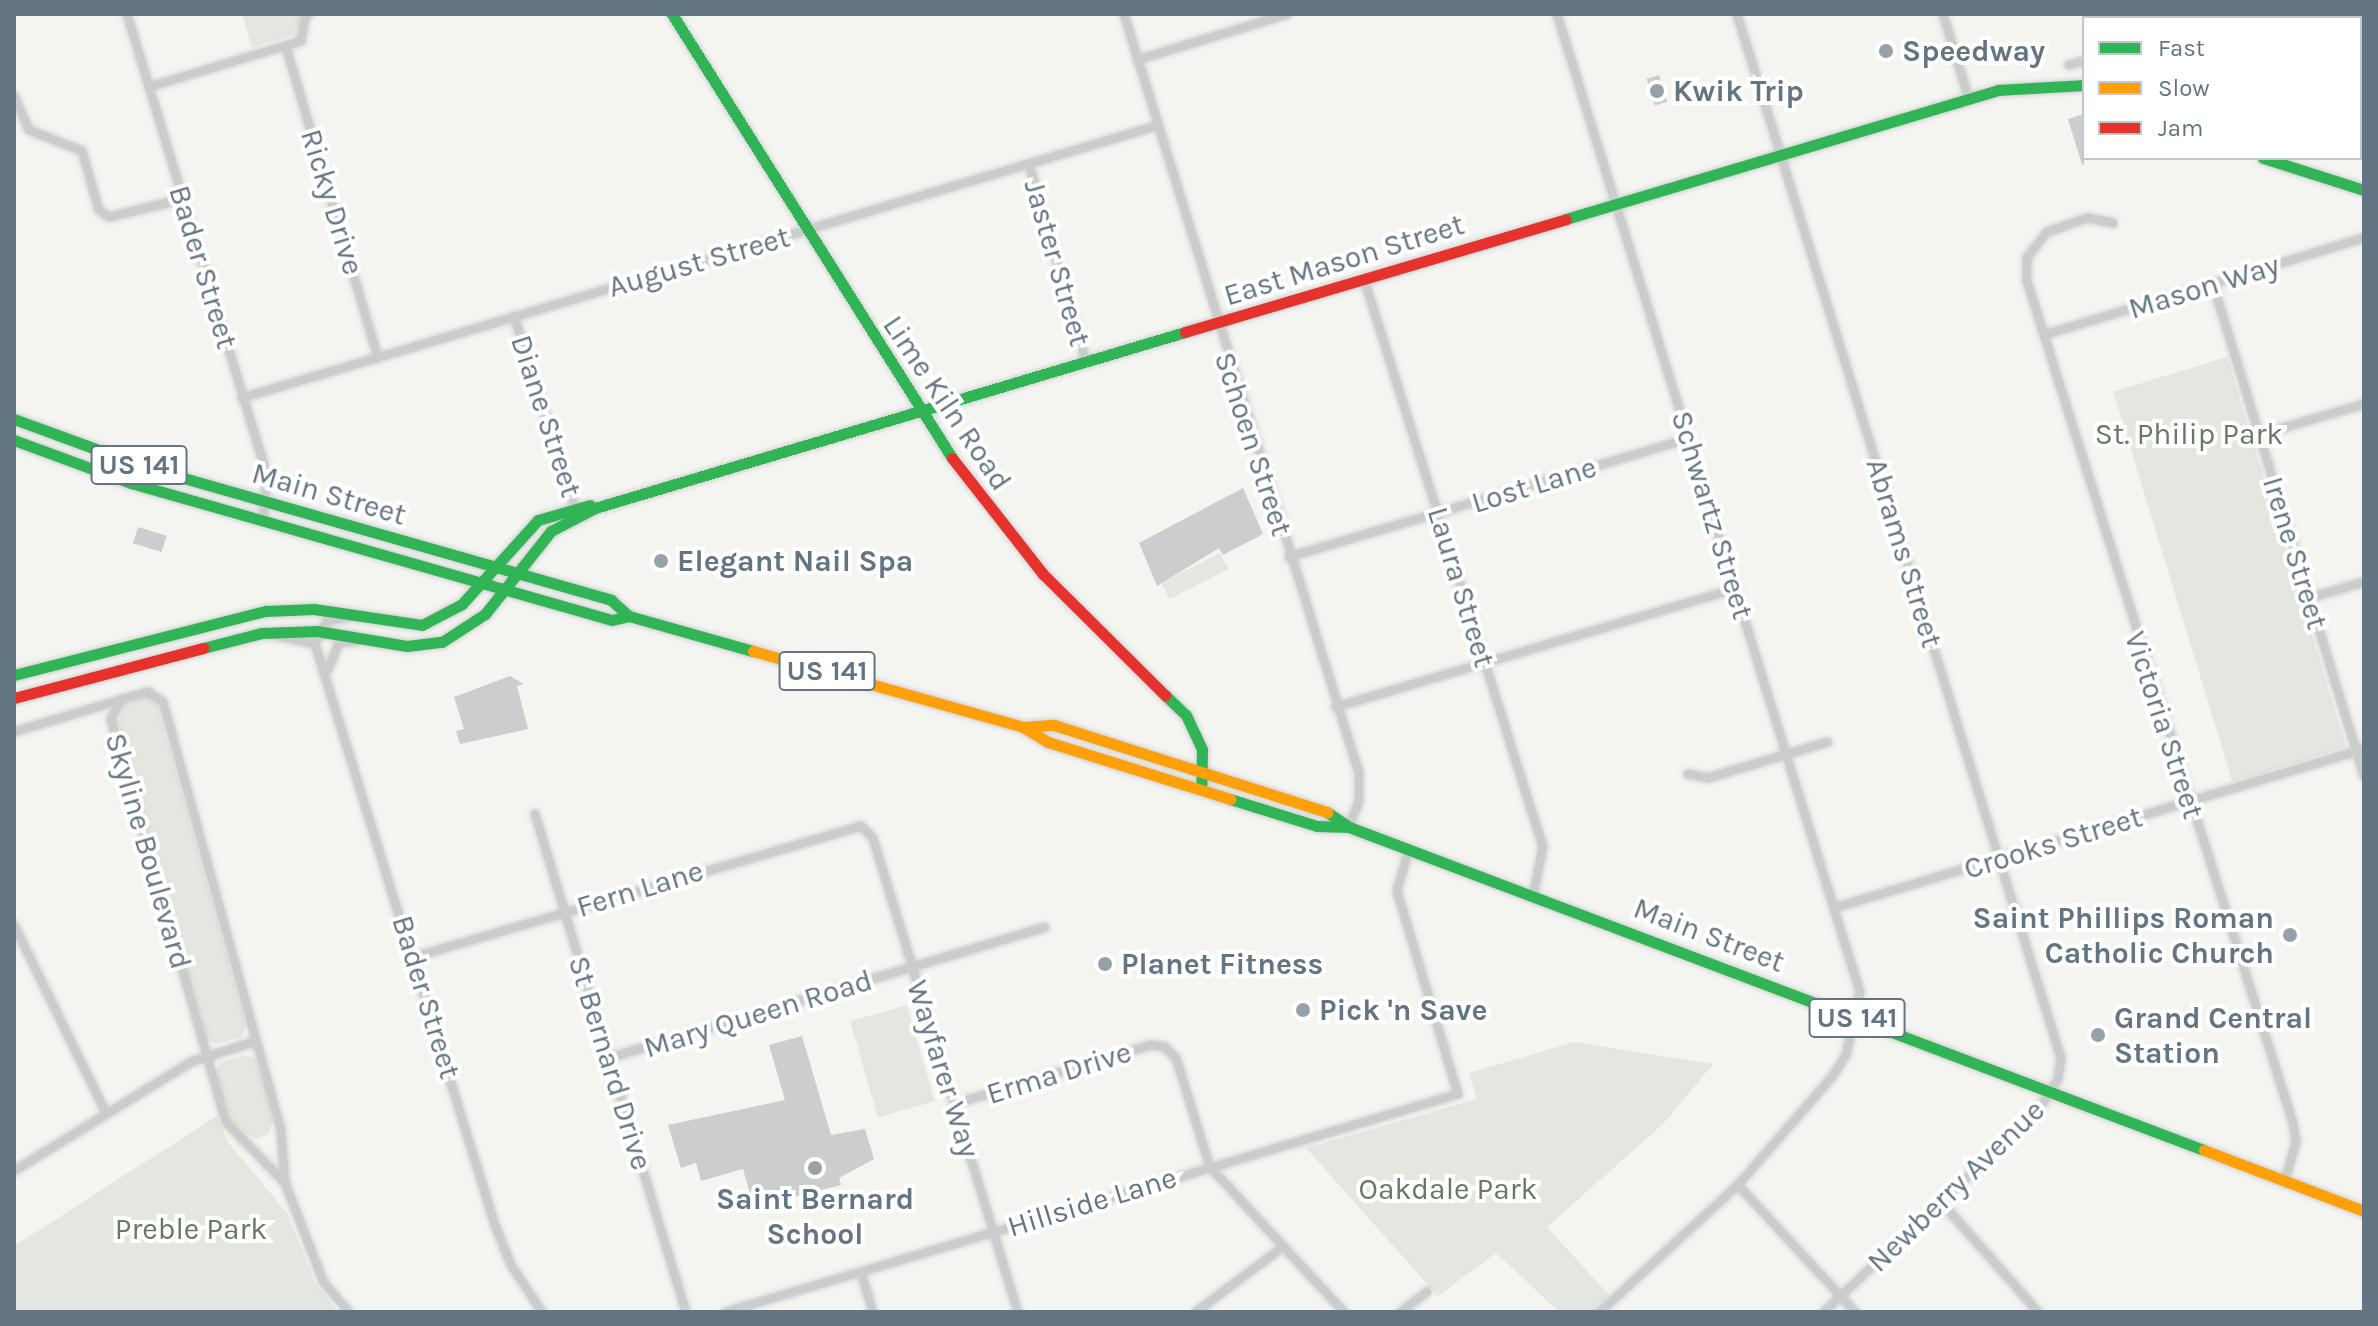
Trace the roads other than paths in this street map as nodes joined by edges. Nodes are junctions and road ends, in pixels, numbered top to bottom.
1 (127, 14) edge
2 (306, 14) edge
3 (672, 14) edge
4 (1124, 14) edge
5 (1287, 14) edge
6 (1557, 14) edge
7 (1737, 14) edge
8 (1943, 14) edge
9 (286, 47) junction
10 (1137, 60) junction
11 (2082, 62) edge
12 (2069, 65) dead end
13 (2082, 85) edge
14 (149, 87) junction
15 (14, 96) edge
16 (1969, 99) junction
17 (1156, 126) junction
18 (1779, 155) junction
19 (2269, 160) edge
20 (1029, 164) junction
21 (2364, 190) edge
22 (183, 199) junction
23 (1614, 205) junction
24 (2113, 223) dead end
25 (807, 231) junction
26 (2364, 238) edge
27 (1364, 279) junction
28 (2213, 284) junction
29 (514, 316) junction
30 (1215, 323) junction
31 (2044, 335) junction
32 (378, 357) junction
33 (1086, 362) junction
34 (242, 398) junction
35 (2364, 404) edge
36 (922, 413) junction
37 (14, 419) edge
38 (2259, 435) junction
39 (1688, 439) junction
40 (14, 440) edge
41 (268, 501) junction
42 (576, 511) junction
43 (1437, 513) junction
44 (263, 520) junction
45 (1289, 557) junction
46 (494, 566) junction
47 (516, 572) junction
48 (482, 581) junction
49 (2364, 582) edge
50 (506, 587) junction
51 (1735, 589) junction
52 (2309, 598) junction
53 (357, 616) junction
54 (629, 616) junction
55 (316, 638) junction
56 (366, 640) junction
57 (1485, 663) junction
58 (14, 675) edge
59 (328, 675) junction
60 (14, 698) edge
61 (122, 699) junction
62 (1336, 707) junction
63 (89, 712) junction
64 (111, 719) junction
65 (1023, 727) junction
66 (14, 732) edge
67 (1828, 742) dead end
68 (2360, 750) edge
69 (1787, 754) junction
70 (1205, 770) junction
71 (1688, 774) dead end
72 (2364, 776) edge
73 (1201, 789) junction
74 (2189, 802) junction
75 (535, 814) dead end
76 (1349, 827) junction
77 (865, 828) joint
78 (1409, 849) junction
79 (1999, 859) junction
80 (1533, 896) junction
81 (1834, 908) junction
82 (564, 911) junction
83 (14, 925) edge
84 (1045, 927) dead end
85 (414, 957) junction
86 (912, 968) junction
87 (1856, 1017) junction
88 (256, 1041) junction
89 (205, 1057) junction
90 (609, 1058) junction
91 (2051, 1091) junction
92 (954, 1104) junction
93 (106, 1113) junction
94 (1210, 1167) junction
95 (14, 1171) edge
96 (2285, 1180) junction
97 (285, 1183) junction
98 (1738, 1185) junction
99 (1942, 1203) junction
100 (2364, 1211) edge
101 (993, 1232) junction
102 (1283, 1247) junction
103 (861, 1272) junction
104 (1427, 1292) dead end
105 (1841, 1296) junction
106 (349, 1312) edge
107 (542, 1312) edge
108 (686, 1312) edge
109 (726, 1312) edge
110 (873, 1312) edge
111 (1018, 1312) edge
112 (1196, 1312) edge
113 (1344, 1312) edge
114 (1401, 1312) edge
115 (1600, 1312) edge
116 (1824, 1312) edge
117 (1855, 1312) edge
118 (2038, 1312) edge

1 - 14 street, Bader Street
2 - 9 street
3 - 25 main road, Lime Kiln Road
4 - 10 street, Schoen Street
5 - 10 street
6 - 23 street, Schwartz Street
7 - 18 street, Abrams Street
8 - 16 street
9 - 14 street
9 - 32 street, Ricky Drive
10 - 17 street, Schoen Street
11 - 12 street
13 - 16 main road, East Mason Street
14 - 22 street, Bader Street
15 - 22 street
16 - 18 main road, East Mason Street
17 - 20 street, August Street
17 - 30 street, Schoen Street
18 - 23 main road, East Mason Street
18 - 79 street, Abrams Street
19 - 21 main road
20 - 25 street, August Street
20 - 33 street, Jaster Street
22 - 34 street, Bader Street
23 - 27 main road, East Mason Street
23 - 39 street, Schwartz Street
24 - 31 street, Victoria Street
25 - 29 street, August Street
25 - 36 main road, Lime Kiln Road
26 - 28 street, Mason Way
27 - 30 main road, East Mason Street
27 - 43 street, Laura Street
28 - 31 street, Mason Way
28 - 38 street, Irene Street
29 - 32 street, August Street
29 - 42 street, Diane Street
30 - 33 main road, East Mason Street
30 - 45 street, Schoen Street
31 - 74 street, Victoria Street
32 - 34 street, August Street
33 - 36 main road, East Mason Street
34 - 41 street, Bader Street
35 - 38 street
36 - 42 main road, East Mason Street
36 - 70 main road, Lime Kiln Road
37 - 41 main road, Main Street / US 141
38 - 52 street, Irene Street
39 - 43 street, Lost Lane
39 - 51 street, Schwartz Street
40 - 44 main road, Main Street / US 141
41 - 44 street, Bader Street
41 - 46 main road, Main Street / US 141
42 - 46 main road, East Mason Street
42 - 47 main road, East Mason Street
43 - 45 street, Lost Lane
43 - 57 street, Laura Street
44 - 48 main road, Main Street / US 141
45 - 62 street, Schoen Street
46 - 47 main road, Main Street / US 141
46 - 48 main road, East Mason Street
47 - 50 main road, East Mason Street
47 - 54 main road, Main Street / US 141
48 - 50 main road, Main Street / US 141
48 - 53 main road, East Mason Street
49 - 52 street
50 - 54 main road, Main Street / US 141
50 - 56 main road, East Mason Street
51 - 57 street
51 - 69 street, Schwartz Street
52 - 68 street, Irene Street
53 - 55 street
53 - 58 main road, East Mason Street
54 - 65 main road, Main Street / US 141
55 - 56 main road, East Mason Street
55 - 59 street, Bader Street
55 - 60 main road, East Mason Street
56 - 59 street
57 - 62 street
57 - 80 street, Laura Street
59 - 85 street, Bader Street
61 - 63 street
61 - 64 street, Skyline Boulevard
61 - 88 street, Skyline Boulevard
62 - 76 street, Schoen Street
63 - 64 street
63 - 66 street
64 - 89 street, Skyline Boulevard
65 - 70 main road, Main Street / US 141
65 - 73 main road, Main Street / US 141
67 - 69 street
68 - 72 street, Irene Street
68 - 74 street, Crooks Street
69 - 71 street
69 - 81 street, Schwartz Street
70 - 73 main road
70 - 76 main road, Main Street / US 141
73 - 76 main road, Main Street / US 141
74 - 79 street, Crooks Street
74 - 96 street, Victoria Street
75 - 82 street, St Bernard Drive
76 - 78 main road, Main Street / US 141
77 - 82 street, Fern Lane
77 - 86 street, Wayfarer Way
78 - 80 main road, Main Street / US 141
78 - 94 street, Hillside Lane
79 - 81 street, Crooks Street
79 - 91 street, Abrams Street
80 - 87 main road, Main Street / US 141
81 - 87 street, Schwartz Street
82 - 85 street, Fern Lane
82 - 90 street, St Bernard Drive
83 - 93 street
84 - 86 street, Mary Queen Road
85 - 107 street, Bader Street
86 - 90 street, Mary Queen Road
86 - 92 street, Wayfarer Way
87 - 91 main road, Main Street / US 141
87 - 98 street, Schwartz Street
88 - 89 street
88 - 97 street, Skyline Boulevard
89 - 93 street
89 - 97 street, Skyline Boulevard
90 - 108 street, St Bernard Drive
91 - 96 main road, Main Street / US 141
91 - 99 street, Newberry Avenue
92 - 94 street, Erma Drive
92 - 101 street, Wayfarer Way
93 - 95 street
94 - 101 street, Hillside Lane
94 - 102 street
96 - 100 main road, Main Street / US 141
97 - 106 street, Skyline Boulevard
98 - 105 street
98 - 115 street, Schwartz Street
99 - 105 street, Newberry Avenue
99 - 118 street
101 - 103 street, Hillside Lane
101 - 111 street, Wayfarer Way
102 - 112 street
102 - 113 street
103 - 109 street, Hillside Lane
103 - 110 street
104 - 114 street
105 - 116 street, Newberry Avenue
105 - 117 street

